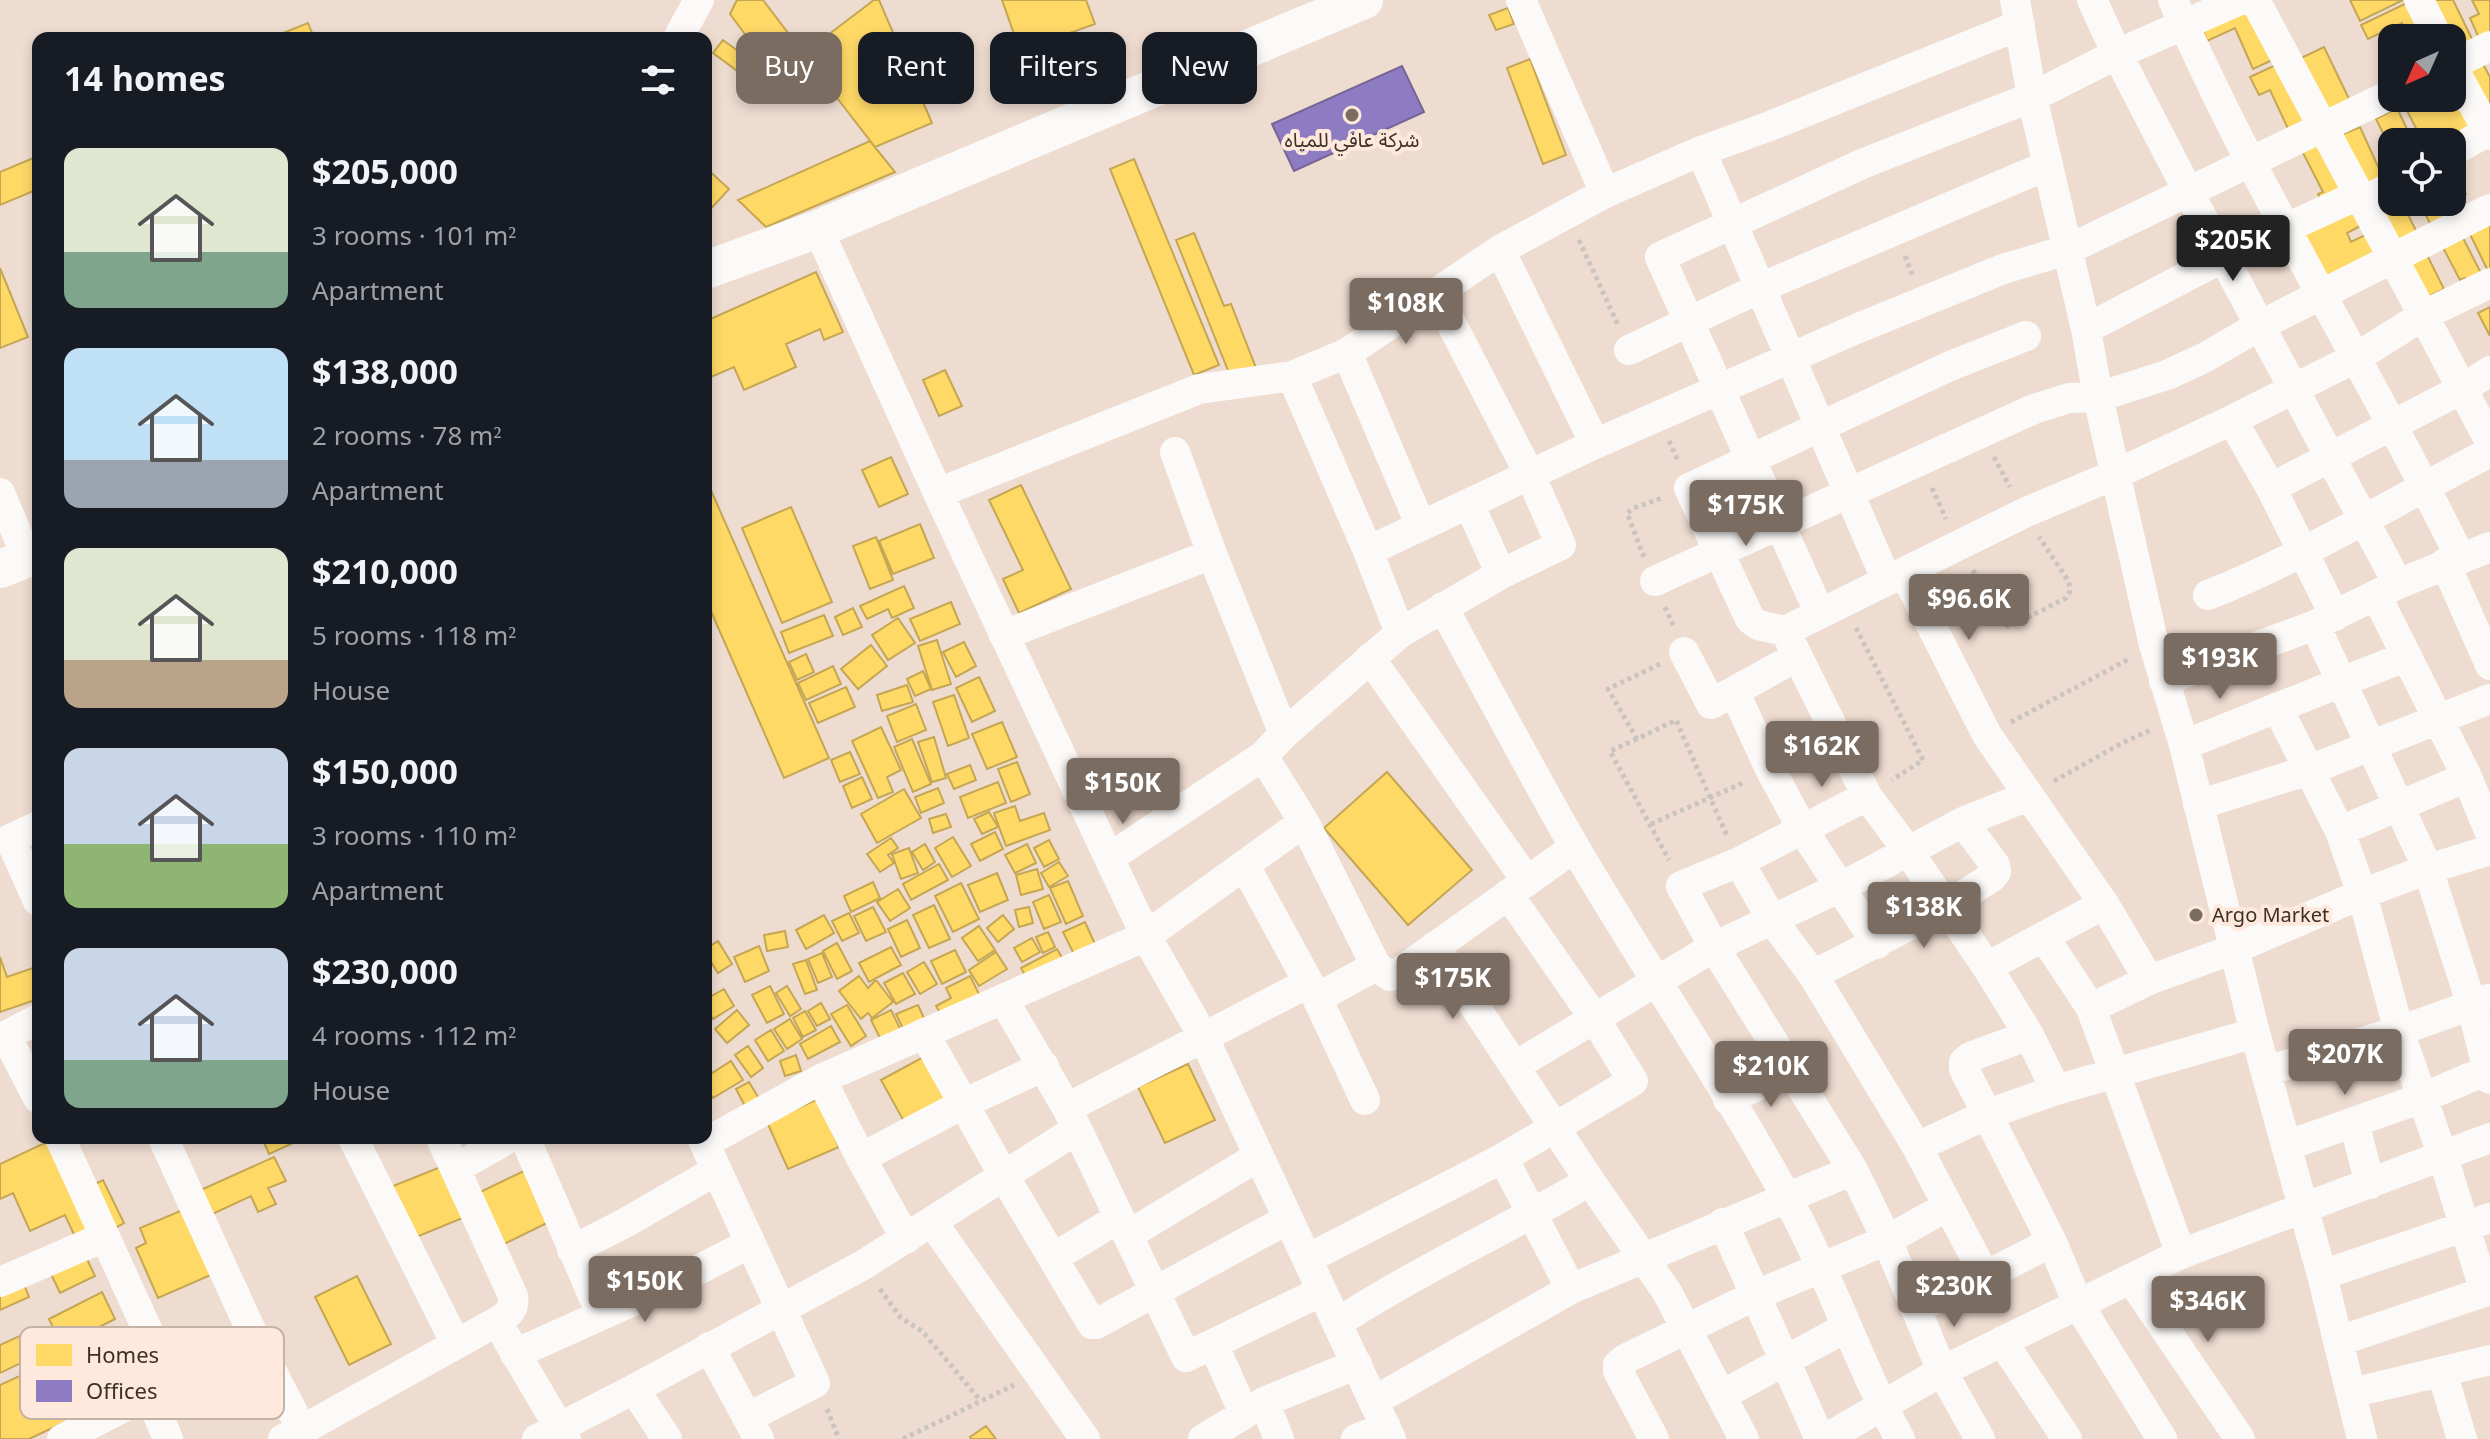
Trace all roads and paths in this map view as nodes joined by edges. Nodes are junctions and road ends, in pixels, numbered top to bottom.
1 (699, 0) edge
2 (1364, 0) edge
3 (1521, 0) edge
4 (2092, 0) edge
5 (2240, 0) edge
6 (2255, 0) edge
7 (2419, 0) edge
8 (2017, 12) edge
9 (2178, 12) edge
10 (2431, 24) edge
11 (681, 32) edge
12 (2490, 46) edge
13 (2117, 54) junction
14 (2466, 59) edge
15 (2466, 91) edge
16 (2032, 97) junction
17 (2378, 101) edge
18 (2323, 127) junction
19 (2489, 132) edge
20 (2466, 144) edge
21 (1701, 151) junction
22 (2251, 161) junction
23 (2048, 165) junction
24 (2378, 192) edge
25 (1605, 193) junction
26 (2189, 193) junction
27 (2360, 199) junction
28 (2490, 209) edge
29 (1566, 213) junction
30 (1732, 222) junction
31 (2287, 228) junction
32 (818, 229) junction
33 (1500, 250) junction
34 (2067, 250) junction
35 (2224, 257) junction
36 (2395, 259) junction
37 (712, 268) edge
38 (2490, 283) edge
39 (1760, 288) junction
40 (1436, 294) junction
41 (2322, 294) junction
42 (2424, 315) junction
43 (1690, 323) junction
44 (2261, 325) junction
45 (2086, 329) junction
46 (2026, 336) dead end
47 (1629, 350) joint
48 (1347, 353) junction
49 (2357, 357) junction
50 (1791, 358) junction
51 (2490, 371) edge
52 (1292, 376) junction
53 (2294, 389) junction
54 (2462, 389) junction
55 (1720, 390) junction
56 (2098, 397) junction
57 (1659, 417) junction
58 (2232, 420) junction
59 (2393, 424) junction
60 (1820, 426) junction
61 (2490, 442) edge
62 (1595, 444) junction
63 (1175, 452) dead end
64 (2490, 452) edge
65 (2331, 457) junction
66 (1750, 458) junction
67 (2116, 474) junction
68 (1530, 475) junction
69 (2425, 485) junction
70 (1689, 488) junction
71 (2271, 488) junction
72 (1849, 492) junction
73 (0, 493) edge
74 (938, 493) junction
75 (1469, 504) junction
76 (2364, 518) junction
77 (1780, 525) junction
78 (1421, 526) junction
79 (2490, 547) edge
80 (1368, 551) junction
81 (1718, 552) junction
82 (2304, 552) junction
83 (1212, 554) junction
84 (22, 560) edge
85 (2452, 560) junction
86 (1501, 574) junction
87 (1896, 576) junction
88 (1655, 581) dead end
89 (2387, 589) junction
90 (2208, 595) dead end
91 (1443, 607) junction
92 (1831, 608) junction
93 (2325, 620) junction
94 (1400, 633) junction
95 (1004, 635) junction
96 (1791, 644) junction
97 (2154, 645) junction
98 (1684, 652) joint
99 (2407, 656) junction
100 (1370, 658) junction
101 (2490, 665) edge
102 (2164, 681) junction
103 (2342, 682) junction
104 (1734, 691) junction
105 (2490, 699) edge
106 (2277, 707) junction
107 (2439, 719) junction
108 (2180, 732) junction
109 (1284, 734) junction
110 (1987, 735) junction
111 (1637, 739) junction
112 (2373, 745) junction
113 (1263, 756) junction
114 (1770, 769) junction
115 (2309, 770) junction
116 (2476, 779) edge
117 (1867, 796) junction
118 (2028, 796) junction
119 (1711, 799) junction
120 (2198, 805) junction
121 (2400, 806) junction
122 (1304, 822) junction
123 (1963, 822) junction
124 (1651, 824) junction
125 (32, 829) edge
126 (1803, 830) junction
127 (2340, 831) junction
128 (2490, 833) edge
129 (5, 841) edge
130 (1575, 847) junction
131 (2490, 850) edge
132 (1908, 851) junction
133 (1109, 858) junction
134 (1739, 862) junction
135 (1245, 866) junction
136 (2428, 869) junction
137 (1681, 886) junction
138 (1841, 887) junction
139 (1518, 888) junction
140 (32, 890) edge
141 (2362, 894) junction
142 (2104, 904) junction
143 (1945, 907) junction
144 (1773, 921) junction
145 (1146, 936) junction
146 (2044, 937) junction
147 (1877, 944) junction
148 (1435, 946) junction
149 (1714, 947) junction
150 (2234, 949) junction
151 (1376, 966) junction
152 (1987, 967) junction
153 (1813, 975) junction
154 (2149, 980) junction
155 (1659, 982) junction
156 (1312, 991) junction
157 (1003, 999) junction
158 (2480, 1001) edge
159 (2091, 1008) junction
160 (1595, 1019) junction
161 (32, 1022) edge
162 (2399, 1031) junction
163 (924, 1033) junction
164 (2255, 1033) junction
165 (2029, 1035) junction
166 (1203, 1036) junction
167 (3, 1038) edge
168 (1044, 1066) junction
169 (1515, 1066) junction
170 (1791, 1069) junction
171 (2266, 1071) junction
172 (2489, 1073) edge
173 (2115, 1074) junction
174 (821, 1079) junction
175 (32, 1088) edge
176 (2056, 1090) junction
177 (2422, 1098) junction
178 (1365, 1100) dead end
179 (1728, 1100) junction
180 (963, 1104) junction
181 (1988, 1114) junction
182 (1071, 1119) junction
183 (2354, 1122) junction
184 (1555, 1128) junction
185 (2490, 1138) edge
186 (63, 1144) edge
187 (166, 1144) edge
188 (356, 1144) edge
189 (444, 1144) edge
190 (499, 1144) edge
191 (528, 1144) edge
192 (2286, 1146) junction
193 (1917, 1147) junction
194 (708, 1150) edge
195 (1259, 1156) junction
196 (2443, 1157) junction
197 (861, 1158) junction
198 (1503, 1158) junction
199 (455, 1169) junction
200 (1853, 1170) junction
201 (1004, 1176) junction
202 (1590, 1181) junction
203 (2370, 1184) junction
204 (1786, 1197) junction
205 (1948, 1206) junction
206 (2303, 1209) junction
207 (1531, 1216) junction
208 (1288, 1219) junction
209 (932, 1222) junction
210 (2478, 1222) edge
211 (1723, 1223) junction
212 (1123, 1226) junction
213 (104, 1237) junction
214 (906, 1239) junction
215 (1887, 1240) junction
216 (2052, 1242) junction
217 (750, 1243) junction
218 (572, 1250) junction
219 (2181, 1254) junction
220 (1053, 1258) junction
221 (1307, 1259) junction
222 (1644, 1260) junction
223 (863, 1265) junction
224 (1822, 1267) junction
225 (2322, 1275) junction
226 (1985, 1276) junction
227 (2131, 1279) junction
228 (0, 1282) edge
229 (1571, 1289) junction
230 (1322, 1291) junction
231 (2488, 1291) edge
232 (1154, 1293) junction
233 (1756, 1295) junction
234 (2078, 1304) junction
235 (1916, 1308) junction
236 (782, 1309) junction
237 (601, 1314) junction
238 (498, 1321) junction
239 (1337, 1323) junction
240 (138, 1327) edge
241 (250, 1327) edge
242 (1847, 1327) junction
243 (1687, 1328) junction
244 (2002, 1341) junction
245 (2339, 1341) junction
246 (456, 1344) junction
247 (1213, 1344) junction
248 (709, 1347) junction
249 (515, 1354) junction
250 (1786, 1358) junction
251 (2490, 1360) edge
252 (1357, 1364) junction
253 (1942, 1371) junction
254 (2442, 1372) junction
255 (1040, 1374) junction
256 (634, 1389) junction
257 (2351, 1393) junction
258 (1722, 1395) junction
259 (980, 1400) junction
260 (1882, 1406) junction
261 (1254, 1407) junction
262 (284, 1412) edge
263 (102, 1419) edge
264 (165, 1419) edge
265 (1384, 1422) edge
266 (753, 1429) edge
267 (293, 1434) edge
268 (554, 1435) edge
269 (1209, 1437) edge
270 (908, 1438) edge
271 (62, 1439) edge
272 (168, 1439) edge
273 (667, 1439) edge
274 (1085, 1439) edge
275 (1279, 1439) edge
276 (1356, 1439) edge
277 (1654, 1439) edge
278 (1744, 1439) edge
279 (1822, 1439) edge
280 (1900, 1439) edge
281 (1980, 1439) edge
282 (2067, 1439) edge
283 (2162, 1439) edge
284 (2240, 1439) edge
285 (2362, 1439) edge
286 (2462, 1439) edge

1 - 11 street
2 - 32 main road
3 - 25 street
4 - 13 street
5 - 9 street
6 - 18 street
7 - 10 street
8 - 16 street
8 - 21 street
9 - 13 street
9 - 22 street
12 - 14 street
13 - 16 street
13 - 26 street
15 - 19 street
16 - 23 street
16 - 30 street
17 - 18 street
18 - 22 street
18 - 27 street
19 - 20 street
21 - 25 street
21 - 30 street
22 - 26 street
22 - 31 street
23 - 34 street
23 - 39 street
24 - 27 street
25 - 29 street
26 - 34 street
26 - 35 street
27 - 31 street
27 - 36 street
28 - 36 street
29 - 33 street
29 - 47 path
30 - 39 street
30 - 43 street
31 - 35 street
31 - 41 street
32 - 37 main road
32 - 74 street
33 - 40 street
33 - 62 street
34 - 45 street
34 - 50 street
35 - 44 street
35 - 45 street
36 - 41 street
36 - 42 street
38 - 42 street
39 - 43 street
39 - 50 street
40 - 48 street
40 - 68 street
41 - 44 street
41 - 49 street
42 - 49 street
42 - 54 street
43 - 47 street
43 - 55 street
44 - 53 street
44 - 56 street
45 - 56 street
46 - 60 street
48 - 52 street
48 - 78 street
49 - 53 street
49 - 59 street
50 - 55 street
50 - 60 street
51 - 54 street
52 - 74 street
52 - 80 street
53 - 58 street
53 - 65 street
54 - 59 street
54 - 61 street
55 - 57 street
55 - 66 street
56 - 67 street
56 - 72 street
57 - 62 street
57 - 70 path
58 - 67 street
58 - 71 street
59 - 65 street
59 - 69 street
60 - 66 street
60 - 72 street
62 - 68 street
63 - 83 street
64 - 69 street
65 - 71 street
65 - 76 street
66 - 70 street
66 - 77 street
67 - 87 street
67 - 97 street
68 - 75 street
68 - 86 street
69 - 76 street
69 - 85 street
70 - 81 street
71 - 82 street
72 - 77 street
72 - 87 street
73 - 84 street
74 - 95 street
75 - 78 street
75 - 86 street
76 - 82 street
76 - 89 street
77 - 81 street
77 - 92 street
78 - 80 street
79 - 85 street
80 - 94 street
81 - 88 street
81 - 96 street
82 - 90 street
82 - 93 street
83 - 95 street
83 - 109 street
85 - 89 street
85 - 101 street
86 - 91 street
87 - 92 street
87 - 110 street
89 - 93 street
89 - 99 street
91 - 94 street
91 - 130 street
92 - 96 street
92 - 117 path
93 - 102 street
93 - 103 street
94 - 100 street
95 - 133 street
96 - 104 street
96 - 117 street
97 - 102 street
97 - 110 path
98 - 104 street
98 - 111 path
99 - 103 street
99 - 107 street
100 - 109 street
100 - 139 street
102 - 108 street
103 - 106 street
103 - 112 street
104 - 114 street
105 - 107 street
106 - 108 street
106 - 115 street
107 - 112 street
107 - 116 street
108 - 118 path
108 - 120 street
109 - 113 street
110 - 118 street
111 - 119 path
111 - 124 path
112 - 115 street
112 - 121 street
113 - 122 street
113 - 133 street
114 - 119 path
114 - 126 street
115 - 120 street
115 - 127 street
116 - 121 street
116 - 128 street
117 - 126 street
117 - 132 street
118 - 123 street
118 - 142 street
119 - 124 path
119 - 134 path
120 - 150 street
121 - 127 street
121 - 136 street
122 - 135 street
122 - 151 street
123 - 132 street
123 - 143 street
124 - 137 path
125 - 129 street
126 - 134 street
126 - 138 street
127 - 141 street
129 - 140 street
130 - 139 street
130 - 155 street
131 - 136 street
132 - 138 street
132 - 143 street
133 - 145 street
134 - 137 street
134 - 144 street
135 - 145 street
135 - 156 street
136 - 141 street
136 - 158 street
137 - 149 street
138 - 144 street
138 - 147 street
139 - 148 street
139 - 160 street
141 - 150 street
141 - 162 street
142 - 146 street
142 - 154 street
143 - 147 street
143 - 152 street
144 - 149 street
144 - 153 street
145 - 157 street
145 - 166 street
146 - 152 street
146 - 159 street
147 - 153 street
148 - 151 street
148 - 169 street
149 - 155 street
149 - 170 street
150 - 154 street
150 - 164 street
151 - 156 street
152 - 165 street
153 - 193 street
154 - 159 street
155 - 160 street
155 - 179 street
156 - 166 street
156 - 178 street
157 - 163 street
157 - 168 street
158 - 162 street
158 - 172 street
159 - 173 street
160 - 169 street
160 - 184 street
161 - 167 street
162 - 171 street
162 - 177 street
163 - 174 street
163 - 180 street
164 - 171 street
164 - 173 street
165 - 176 street
165 - 181 street
166 - 182 street
166 - 195 street
167 - 175 street
168 - 180 street
168 - 182 street
169 - 184 street
170 - 179 street
170 - 200 street
171 - 192 street
172 - 177 street
173 - 176 street
173 - 219 street
174 - 194 street
174 - 197 street
176 - 181 street
177 - 183 street
177 - 196 street
179 - 204 street
180 - 197 street
180 - 201 street
181 - 193 street
181 - 216 street
182 - 201 street
182 - 212 street
183 - 192 street
183 - 203 street
184 - 198 street
184 - 202 street
185 - 196 street
186 - 213 street
187 - 241 street
188 - 246 street
189 - 199 street
190 - 199 street
191 - 218 street
192 - 206 street
193 - 205 street
194 - 217 street
194 - 218 street
195 - 208 street
195 - 212 street
196 - 203 street
196 - 210 street
197 - 214 street
198 - 207 street
198 - 221 street
199 - 238 street
200 - 204 street
200 - 215 street
201 - 209 street
201 - 220 street
202 - 207 street
202 - 222 street
203 - 206 street
204 - 211 street
204 - 224 street
205 - 215 street
205 - 226 street
206 - 219 street
206 - 225 street
207 - 229 street
207 - 239 street
208 - 221 street
208 - 232 street
209 - 214 street
209 - 255 street
210 - 225 street
210 - 231 street
211 - 222 street
211 - 233 street
212 - 220 street
212 - 232 street
213 - 228 street
213 - 240 street
214 - 223 street
215 - 224 street
215 - 235 street
216 - 226 street
216 - 234 street
217 - 236 street
217 - 237 street
218 - 237 street
219 - 227 street
220 - 232 street
221 - 230 street
222 - 229 street
222 - 243 street
223 - 236 street
223 - 259 path
224 - 233 street
224 - 242 street
225 - 245 street
226 - 235 street
227 - 234 street
227 - 284 street
229 - 265 street
230 - 239 street
230 - 247 street
231 - 245 street
232 - 247 street
233 - 243 street
233 - 250 street
234 - 244 street
234 - 283 street
235 - 253 street
236 - 248 street
236 - 266 street
237 - 249 street
238 - 246 street
238 - 249 street
239 - 252 street
242 - 250 street
242 - 260 street
243 - 258 street
243 - 277 street
244 - 253 street
244 - 282 street
245 - 257 street
246 - 267 street
247 - 261 street
248 - 256 street
248 - 266 street
249 - 268 street
250 - 258 street
250 - 279 street
251 - 254 street
252 - 261 street
252 - 265 street
253 - 260 street
253 - 281 street
254 - 257 street
254 - 286 street
255 - 259 path
255 - 274 street
256 - 268 street
256 - 273 street
257 - 285 street
258 - 278 street
259 - 270 path
260 - 279 street
260 - 280 street
261 - 269 street
261 - 275 street
262 - 267 street
263 - 271 street
264 - 272 street
265 - 276 street

